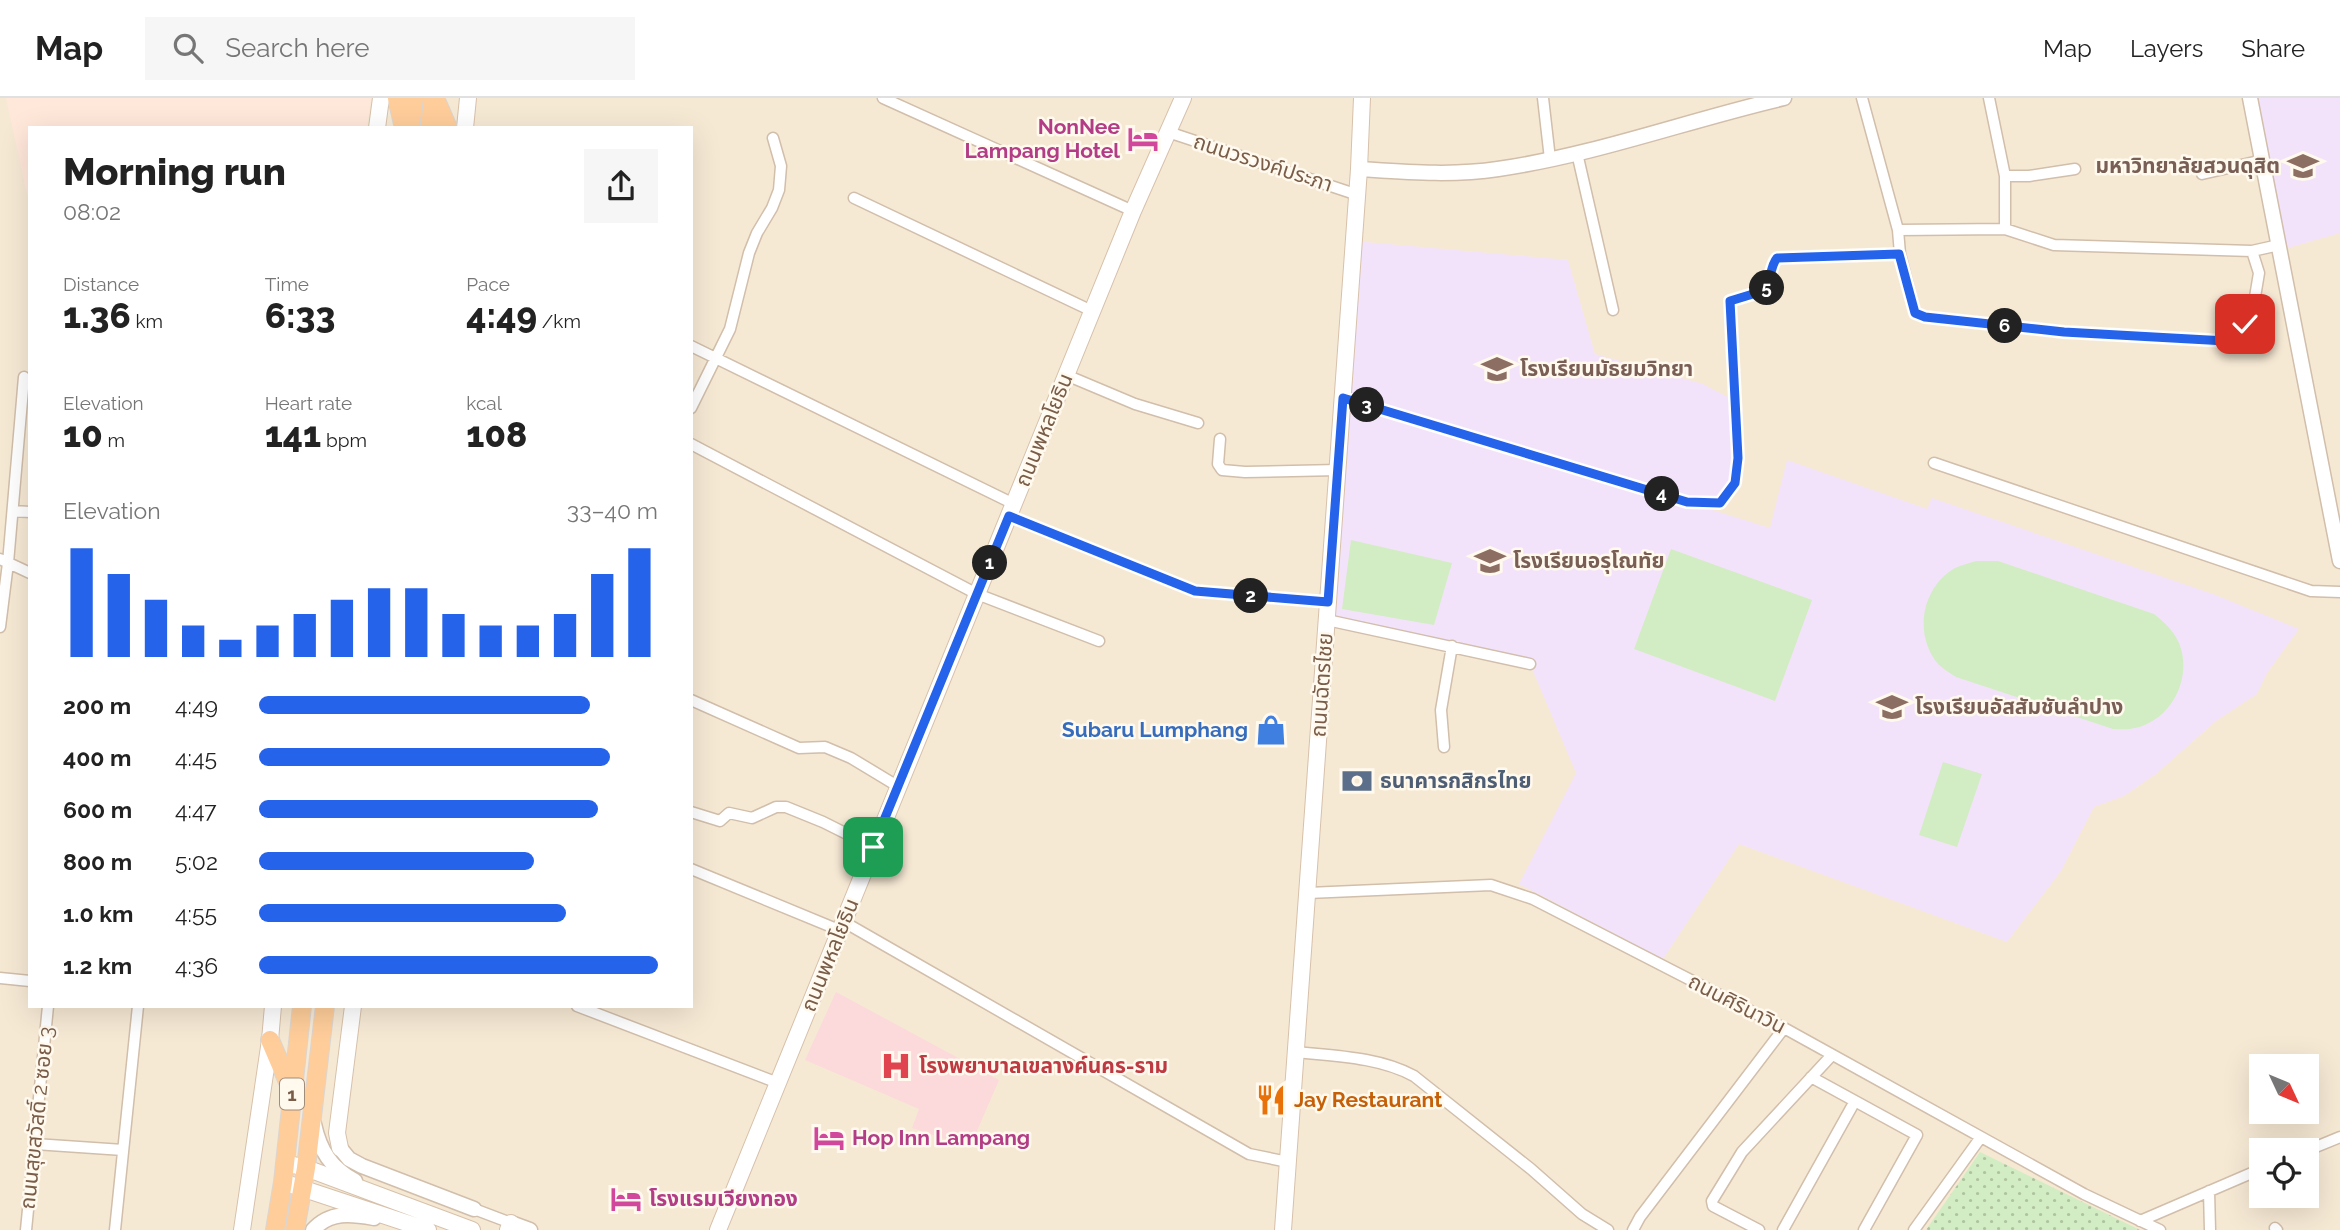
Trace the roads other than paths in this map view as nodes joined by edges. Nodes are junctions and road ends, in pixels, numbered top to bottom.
1 (381, 98) edge
2 (397, 98) edge
3 (414, 98) edge
4 (434, 98) edge
5 (468, 98) edge
6 (883, 98) edge
7 (1362, 98) edge
8 (1543, 98) edge
9 (1784, 98) edge
10 (1862, 98) edge
11 (1989, 98) edge
12 (2250, 98) edge
13 (1180, 99) edge
14 (1757, 101) edge
15 (377, 126) edge
16 (404, 126) edge
17 (410, 126) edge
18 (430, 126) edge
19 (447, 126) edge
20 (465, 126) edge
21 (1168, 132) junction
22 (774, 138) dead end
23 (1577, 153) junction
24 (1550, 159) junction
25 (2263, 160) junction
26 (1359, 169) junction
27 (2075, 169) dead end
28 (2202, 174) dead end
29 (2005, 176) junction
30 (1358, 195) junction
31 (854, 198) dead end
32 (1133, 211) junction
33 (2005, 229) junction
34 (1898, 230) junction
35 (2279, 245) junction
36 (2252, 251) junction
37 (1899, 254) junction
38 (1613, 310) dead end
39 (1092, 311) junction
40 (693, 347) edge
41 (716, 358) junction
42 (1066, 375) junction
43 (24, 377) dead end
44 (1343, 398) junction
45 (693, 404) edge
46 (1198, 423) dead end
47 (1220, 439) dead end
48 (693, 445) edge
49 (1934, 463) dead end
50 (1338, 470) junction
51 (13, 510) junction
52 (1011, 510) junction
53 (28, 512) edge
54 (4, 561) edge
55 (2340, 561) edge
56 (28, 572) edge
57 (2340, 592) edge
58 (977, 594) junction
59 (1328, 602) junction
60 (1327, 620) junction
61 (0, 627) edge
62 (1099, 641) dead end
63 (1452, 646) junction
64 (1530, 664) dead end
65 (693, 702) edge
66 (1444, 747) dead end
67 (899, 787) junction
68 (693, 813) edge
69 (873, 847) junction
70 (693, 870) edge
71 (1308, 893) junction
72 (842, 926) junction
73 (0, 978) edge
74 (28, 981) edge
75 (48, 1008) edge
76 (138, 1008) edge
77 (272, 1008) edge
78 (302, 1008) edge
79 (325, 1008) edge
80 (353, 1008) edge
81 (582, 1008) edge
82 (1784, 1028) junction
83 (270, 1040) junction
84 (1296, 1052) junction
85 (1832, 1055) junction
86 (1811, 1077) junction
87 (778, 1083) junction
88 (292, 1092) junction
89 (1855, 1101) junction
90 (312, 1116) junction
91 (1982, 1137) junction
92 (2340, 1137) edge
93 (35, 1144) junction
94 (2319, 1146) edge
95 (340, 1147) joint
96 (123, 1150) junction
97 (1288, 1162) junction
98 (285, 1163) junction
99 (306, 1168) junction
100 (2249, 1174) edge
101 (283, 1182) junction
102 (303, 1188) junction
103 (2209, 1191) junction
104 (387, 1198) junction
105 (474, 1209) joint
106 (2140, 1221) junction
107 (509, 1226) edge
108 (426, 1229) edge
109 (26, 1230) edge
110 (115, 1230) edge
111 (242, 1230) edge
112 (275, 1230) edge
113 (295, 1230) edge
114 (313, 1230) edge
115 (472, 1230) edge
116 (530, 1230) edge
117 (718, 1230) edge
118 (1283, 1230) edge
119 (1608, 1230) edge
120 (1633, 1230) edge
121 (1759, 1230) edge
122 (1783, 1230) edge
123 (1864, 1230) edge
124 (1914, 1230) edge
125 (2160, 1230) edge
126 (2210, 1230) edge

1 - 15 main road
2 - 16 highway
3 - 17 highway
4 - 18 highway
4 - 19 highway
5 - 20 main road
6 - 32 street
7 - 26 main road, ถนนฉัตรไชย
8 - 24 street
9 - 14 street
10 - 34 street
11 - 29 street
12 - 25 street
13 - 21 main road, ถนนพหลโยธิน
14 - 23 street
21 - 30 street, ถนนวรวงค์ประภา
21 - 32 main road, ถนนพหลโยธิน
22 - 41 street
23 - 24 street
23 - 38 street
24 - 26 street
25 - 28 street
25 - 35 street
26 - 30 main road, ถนนฉัตรไชย
27 - 29 street
29 - 33 street
30 - 44 main road, ถนนฉัตรไชย
31 - 39 street
32 - 39 main road, ถนนพหลโยธิน
33 - 34 street
33 - 36 street
34 - 37 street
35 - 36 street
35 - 55 street
36 - 37 street
37 - 44 street
39 - 42 main road, ถนนพหลโยธิน
40 - 41 street
41 - 45 street
41 - 52 street
42 - 46 street
42 - 52 main road, ถนนพหลโยธิน
43 - 51 street
44 - 50 main road, ถนนฉัตรไชย
47 - 50 street
48 - 58 street
49 - 57 street
50 - 59 main road, ถนนฉัตรไชย
51 - 53 street
51 - 54 street
52 - 58 main road, ถนนพหลโยธิน
52 - 59 street
54 - 56 street
54 - 61 street
58 - 62 street
58 - 67 main road, ถนนพหลโยธิน
59 - 60 main road, ถนนฉัตรไชย
60 - 63 street
60 - 71 main road, ถนนฉัตรไชย
63 - 64 street
63 - 66 street
65 - 67 street
67 - 69 main road, ถนนพหลโยธิน
68 - 69 street
69 - 72 main road, ถนนพหลโยธิน
70 - 72 street
71 - 82 street, ถนนศิรินาวิน
71 - 84 main road, ถนนฉัตรไชย
72 - 87 main road, ถนนพหลโยธิน
72 - 97 street
73 - 74 street
75 - 93 street, ถนนสุขสวัสดิ์ 2 ซอย 3
76 - 96 street
77 - 83 main road, 1
78 - 88 highway, 1
79 - 90 highway, 1
80 - 95 main road
81 - 87 street
82 - 85 street, ถนนศิรินาวิน
82 - 120 street
83 - 88 highway
83 - 111 main road, 1
84 - 97 main road, ถนนฉัตรไชย
84 - 119 street
85 - 86 street
85 - 91 street, ถนนศิรินาวิน
86 - 89 street
86 - 121 street
87 - 117 main road, ถนนพหลโยธิน
88 - 98 highway, 1
89 - 122 street
89 - 123 street
90 - 99 highway, 1
90 - 104 street
91 - 106 street, ถนนศิรินาวิน
91 - 124 street
92 - 94 street
93 - 96 street
93 - 109 street, ถนนสุขสวัสดิ์ 2 ซอย 3
95 - 105 street
96 - 110 street
97 - 118 main road, ถนนฉัตรไชย
98 - 99 main road
98 - 101 highway, 1
99 - 102 highway, 1
99 - 104 main road
100 - 103 street
101 - 102 main road
101 - 112 highway, 1
102 - 108 main road
102 - 113 highway, 1
103 - 106 street
103 - 126 street
104 - 115 main road
105 - 107 street
106 - 125 street, ถนนศิรินาวิน
107 - 116 street
108 - 114 street

